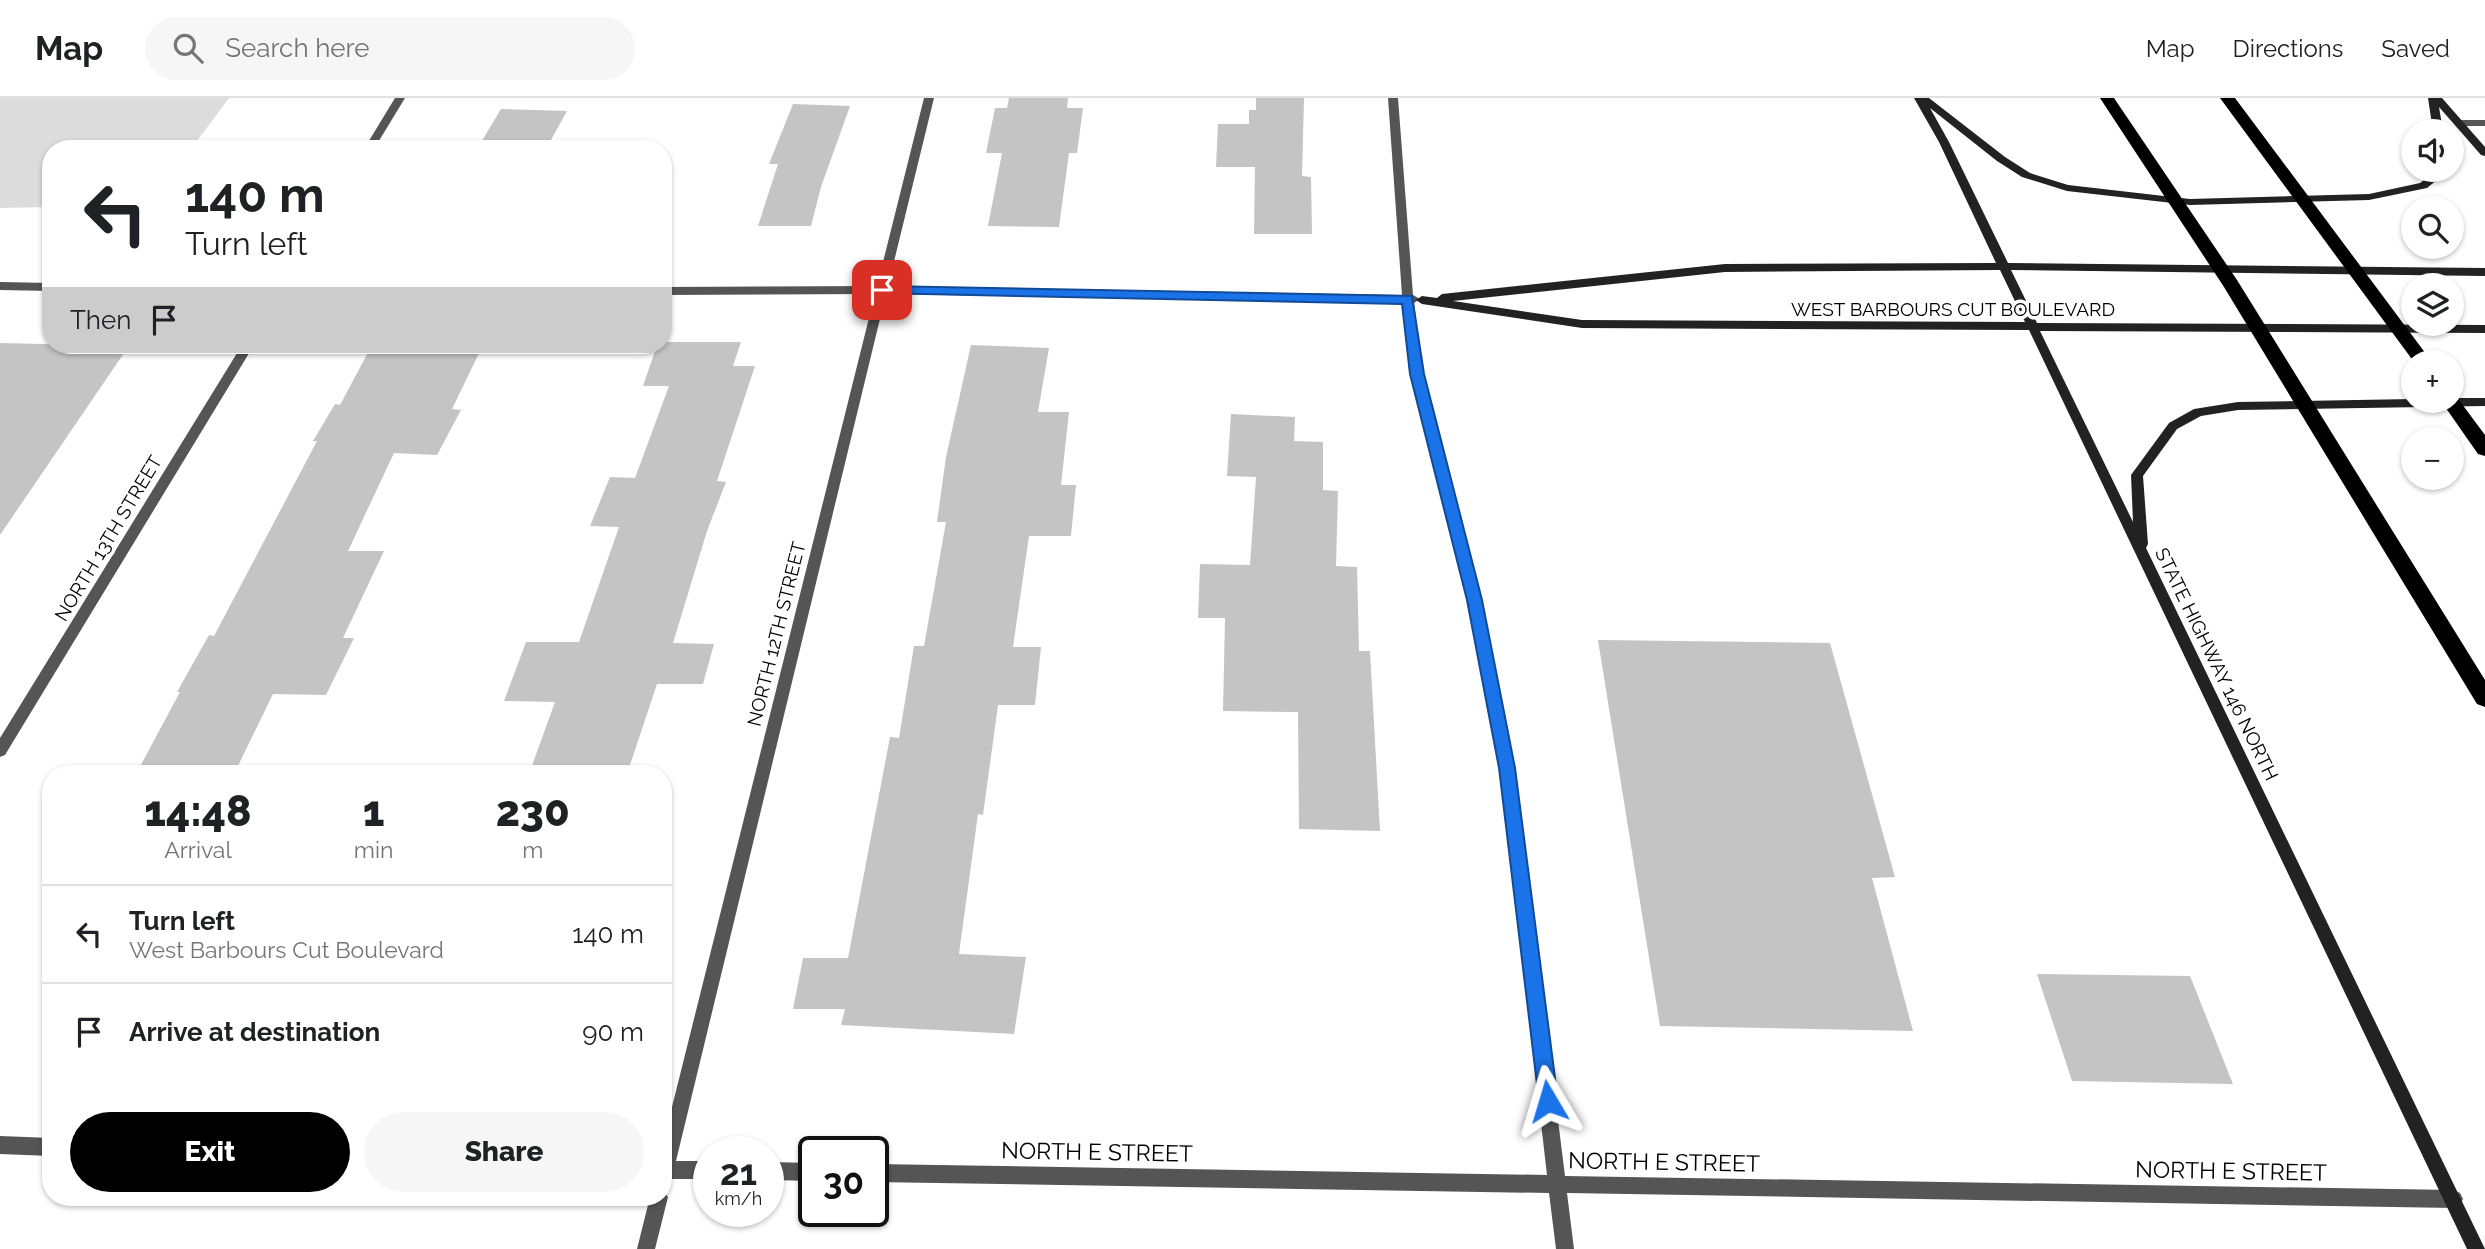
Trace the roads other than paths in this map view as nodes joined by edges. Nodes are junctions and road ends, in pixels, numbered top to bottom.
1 (400, 98) edge
2 (929, 98) edge
3 (1393, 98) edge
4 (1921, 98) edge
5 (2107, 98) edge
6 (2227, 98) edge
7 (2435, 98) edge
8 (2437, 119) edge
9 (2455, 119) edge
10 (2464, 123) edge
11 (2485, 123) edge
12 (2464, 129) edge
13 (374, 140) edge
14 (2485, 153) edge
15 (2428, 182) edge
16 (2003, 267) junction
17 (2485, 272) edge
18 (0, 286) edge
19 (42, 287) edge
20 (882, 290) junction
21 (672, 291) edge
22 (1415, 299) junction
23 (2032, 327) junction
24 (2485, 329) edge
25 (2414, 350) edge
26 (243, 354) edge
27 (2485, 402) edge
28 (2459, 413) edge
29 (2485, 449) edge
30 (2142, 554) junction
31 (2485, 698) edge
32 (0, 751) edge
33 (672, 1141) edge
34 (0, 1145) edge
35 (42, 1147) edge
36 (693, 1171) edge
37 (672, 1172) edge
38 (889, 1173) edge
39 (1559, 1184) junction
40 (2454, 1199) junction
41 (657, 1206) edge
42 (646, 1249) edge
43 (1564, 1249) edge
44 (2476, 1249) edge

1 - 13 street
2 - 20 street, NORTH 12TH STREET
3 - 22 street
4 - 15 main road
4 - 16 main road, STATE HIGHWAY 146 NORTH
5 - 31 highway
6 - 25 highway
7 - 8 main road
7 - 9 main road
10 - 11 street
12 - 14 main road
16 - 17 main road, WEST BARBOURS CUT BOULEVARD
16 - 22 main road, WEST BARBOURS CUT BOULEVARD
16 - 23 main road, STATE HIGHWAY 146 NORTH
18 - 19 street
20 - 21 street, WEST BARBOURS CUT BOULEVARD
20 - 22 street, WEST BARBOURS CUT BOULEVARD
20 - 33 street, NORTH 12TH STREET
22 - 23 main road, WEST BARBOURS CUT BOULEVARD
22 - 39 street
23 - 24 main road, WEST BARBOURS CUT BOULEVARD
23 - 30 main road, STATE HIGHWAY 146 NORTH
26 - 32 street, NORTH 13TH STREET
27 - 30 main road
28 - 29 highway
30 - 40 main road, STATE HIGHWAY 146 NORTH
34 - 35 street
36 - 37 street
38 - 39 street, NORTH E STREET
39 - 40 street, NORTH E STREET
39 - 43 street
40 - 44 main road, STATE HIGHWAY 146 NORTH
41 - 42 street

